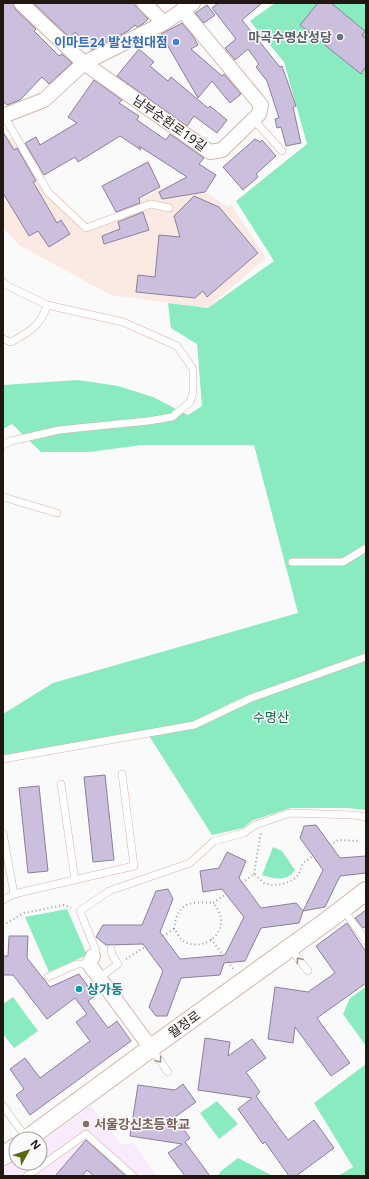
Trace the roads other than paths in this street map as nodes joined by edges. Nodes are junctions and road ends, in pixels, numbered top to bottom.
1 (21, 3) edge
2 (144, 3) edge
3 (187, 7) edge
4 (164, 23) junction
5 (84, 63) junction
6 (3, 116) edge
7 (253, 119) junction
8 (282, 151) dead end
9 (169, 208) dead end
10 (3, 282) edge
11 (47, 305) junction
12 (3, 339) edge
13 (3, 446) edge
14 (3, 497) edge
15 (56, 513) dead end
16 (366, 548) edge
17 (292, 562) dead end
18 (366, 657) edge
19 (3, 758) edge
20 (122, 774) dead end
21 (61, 784) dead end
22 (366, 817) edge
23 (3, 833) edge
24 (75, 880) junction
25 (366, 891) edge
26 (14, 894) junction
27 (3, 900) edge
28 (343, 909) junction
29 (366, 941) edge
30 (290, 948) junction
31 (111, 949) dead end
32 (91, 960) junction
33 (308, 971) dead end
34 (48, 977) dead end
35 (99, 978) junction
36 (151, 1048) junction
37 (168, 1072) dead end
38 (3, 1106) edge
39 (21, 1131) edge
40 (38, 1131) edge
41 (27, 1176) edge
42 (133, 1176) edge

1 - 5 street, 남부순환로19길
2 - 4 street
3 - 4 street, 남부순환로19길
3 - 7 street, 남부순환로19길
4 - 5 street, 남부순환로19길
5 - 6 street, 남부순환로19길
5 - 7 street, 남부순환로19길
6 - 9 lane, 남부순환로19길
7 - 8 lane
10 - 11 lane
11 - 12 lane
11 - 13 lane
14 - 15 lane
16 - 17 lane
18 - 19 lane
20 - 24 lane
21 - 24 lane
22 - 32 lane
23 - 26 lane
24 - 26 lane
25 - 28 street, 월정로
26 - 27 lane
28 - 29 lane
28 - 30 street, 월정로
33 -> 30 lane
30 - 36 street, 월정로
31 - 35 lane
32 - 34 lane
32 - 35 street
35 - 36 street
36 -> 37 lane
36 - 40 street, 월정로
38 - 39 lane
41 - 42 lane

